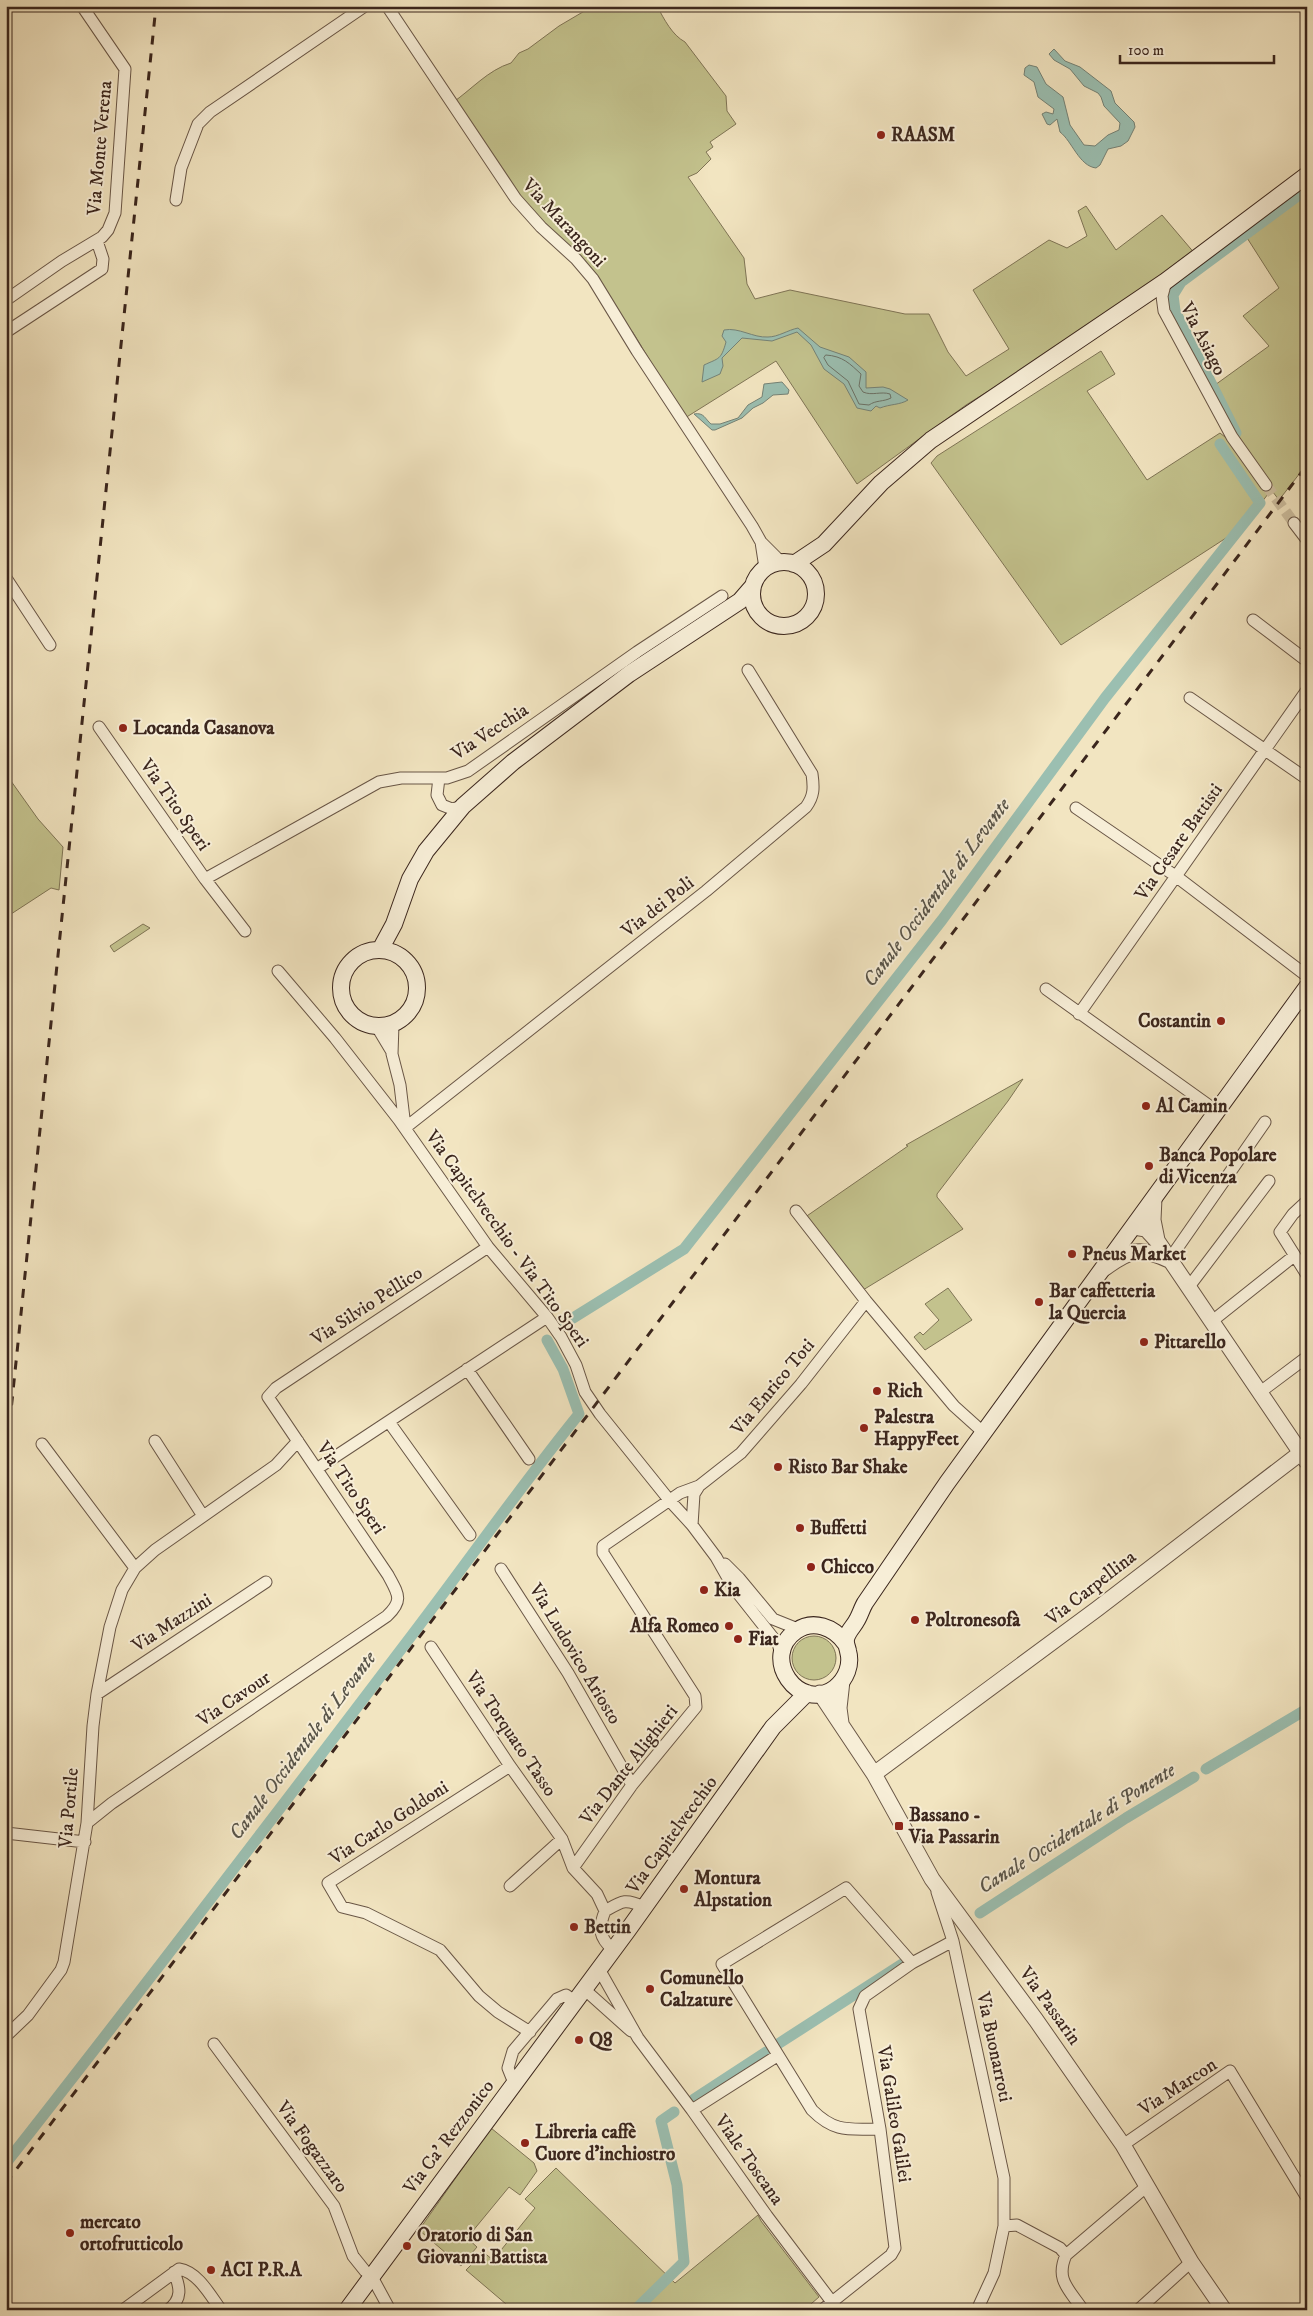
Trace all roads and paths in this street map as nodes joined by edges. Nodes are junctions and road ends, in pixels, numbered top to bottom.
1 (82, 6) edge
2 (365, 6) edge
3 (387, 6) edge
4 (1307, 175) edge
5 (176, 200) dead end
6 (97, 241) junction
7 (1166, 281) junction
8 (1141, 298) junction
9 (6, 300) edge
10 (1164, 311) junction
11 (6, 332) edge
12 (1266, 485) tunnel mouth
13 (1294, 523) tunnel mouth
14 (1307, 540) edge
15 (761, 542) junction
16 (824, 544) junction
17 (787, 563) junction
18 (765, 568) junction
19 (6, 578) edge
20 (813, 581) junction
21 (753, 586) junction
22 (726, 602) junction
23 (760, 616) junction
24 (1253, 620) dead end
25 (50, 645) dead end
26 (1307, 661) edge
27 (748, 670) dead end
28 (1307, 690) edge
29 (1190, 698) dead end
30 (99, 727) dead end
31 (1265, 750) junction
32 (439, 778) junction
33 (1307, 779) edge
34 (442, 805) junction
35 (463, 806) junction
36 (1076, 808) dead end
37 (441, 832) junction
38 (1177, 877) junction
39 (205, 879) junction
40 (245, 931) dead end
41 (388, 952) junction
42 (278, 971) dead end
43 (1307, 976) edge
44 (1307, 987) edge
45 (1046, 989) dead end
46 (1079, 1014) junction
47 (385, 1025) junction
48 (392, 1054) junction
49 (1218, 1112) junction
50 (1265, 1122) dead end
51 (405, 1128) junction
52 (1269, 1181) dead end
53 (1154, 1198) junction
54 (1307, 1201) edge
55 (796, 1211) dead end
56 (1134, 1227) junction
57 (488, 1248) junction
58 (1161, 1252) junction
59 (1294, 1256) junction
60 (1102, 1270) junction
61 (1307, 1274) edge
62 (1188, 1288) junction
63 (866, 1301) junction
64 (547, 1317) junction
65 (1210, 1322) junction
66 (1307, 1357) edge
67 (467, 1369) junction
68 (1259, 1393) junction
69 (268, 1397) joint
70 (389, 1422) junction
71 (984, 1432) junction
72 (155, 1441) dead end
73 (298, 1441) junction
74 (42, 1444) dead end
75 (1305, 1454) edge
76 (529, 1459) dead end
77 (318, 1468) junction
78 (699, 1486) junction
79 (670, 1501) junction
80 (203, 1516) junction
81 (692, 1524) junction
82 (470, 1535) dead end
83 (716, 1556) junction
84 (135, 1568) junction
85 (502, 1569) dead end
86 (266, 1582) dead end
87 (399, 1601) joint
88 (865, 1602) junction
89 (829, 1628) junction
90 (798, 1629) junction
91 (845, 1643) junction
92 (431, 1647) dead end
93 (781, 1654) junction
94 (842, 1681) junction
95 (789, 1682) junction
96 (813, 1693) junction
97 (97, 1694) junction
98 (773, 1727) junction
99 (842, 1727) junction
100 (510, 1766) junction
101 (874, 1774) junction
102 (632, 1785) junction
103 (87, 1823) junction
104 (6, 1833) edge
105 (562, 1839) junction
106 (84, 1842) junction
107 (573, 1868) junction
108 (932, 1879) junction
109 (510, 1886) dead end
110 (644, 1907) junction
111 (605, 1911) junction
112 (953, 1941) junction
113 (613, 1950) junction
114 (912, 1963) junction
115 (599, 1969) junction
116 (579, 1995) junction
117 (530, 2032) junction
118 (6, 2036) edge
119 (638, 2038) junction
120 (214, 2044) dead end
121 (778, 2056) junction
122 (514, 2083) junction
123 (692, 2110) junction
124 (880, 2129) junction
125 (1123, 2145) junction
126 (1146, 2186) junction
127 (1307, 2198) edge
128 (1004, 2226) junction
129 (1066, 2255) junction
130 (1191, 2262) junction
131 (174, 2272) junction
132 (371, 2275) junction
133 (836, 2306) edge
134 (122, 2310) edge
135 (168, 2310) edge
136 (221, 2310) edge
137 (347, 2310) edge
138 (390, 2310) edge
139 (822, 2310) edge
140 (977, 2310) edge
141 (1083, 2310) edge
142 (1138, 2310) edge
143 (1224, 2310) edge

1 - 6 street, Via Monte Verena
2 - 5 street
3 - 15 street, Via Marangoni
4 - 7 main road
6 - 9 street, Via Monte Verena
6 - 11 street, Via Monte Verena
7 - 8 main road
7 - 10 street, Via Asiago
8 - 10 street, Via Asiago
8 - 16 main road
10 - 12 street, Via Asiago
13 - 14 street
15 - 17 street, Via Marangoni
15 - 18 street, Via Marangoni
16 - 17 main road
16 - 20 main road
17 - 18 main road
17 - 20 main road
18 - 21 main road
19 - 25 street
20 - 23 main road
21 - 22 main road
21 - 23 main road
22 - 23 main road
22 - 32 street, Via Vecchia
22 - 35 main road
24 - 26 street
27 - 51 street, Via dei Poli
28 - 31 street, Via Cesare Battisti
29 - 31 street
30 - 39 street, Via Tito Speri
31 - 33 street
31 - 38 street, Via Cesare Battisti
32 - 34 street
32 - 39 street, Via Vecchia
34 - 35 street
34 - 37 street
35 - 37 main road
36 - 38 street
37 - 41 main road
38 - 43 street
38 - 46 street, Via Cesare Battisti
39 - 40 street
41 - 47 main road
41 - 47 main road
42 - 51 street, Via Capitelvecchio - Via Tito Speri
44 - 49 main road
45 - 46 street
46 - 49 street
47 - 48 street
47 - 48 street
48 - 51 street
49 - 53 main road
50 - 58 street
51 - 57 street, Via Capitelvecchio - Via Tito Speri
52 - 62 street
53 - 56 main road
53 - 58 street
54 - 59 street
55 - 63 street
56 - 58 street
56 - 60 main road
57 - 64 street, Via Capitelvecchio - Via Tito Speri
57 - 69 street, Via Silvio Pellico
58 - 60 street
58 - 62 street
59 - 61 street
59 - 65 street
60 - 71 main road
62 - 65 street
63 - 71 street
63 - 78 street, Via Enrico Toti
64 - 67 street
64 - 79 street, Via Capitelvecchio - Via Tito Speri
65 - 68 street
66 - 68 street
67 - 70 street
67 - 76 street
68 - 75 street
69 - 73 street, Via Tito Speri
70 - 77 street
70 - 82 street
71 - 88 main road
72 - 80 street
73 - 77 street, Via Tito Speri
73 - 80 street, Via Portile
74 - 84 street
75 - 101 street, Via Carpellina
77 - 87 street, Via Tito Speri
78 - 79 street, Via Enrico Toti
78 - 81 street
79 - 81 street, Via Capitelvecchio - Via Tito Speri
79 - 102 street, Via Dante Alighieri
80 - 84 street, Via Portile
81 - 83 street, Via Capitelvecchio - Via Tito Speri
83 - 90 street
83 - 93 street
84 - 97 street, Via Portile
85 - 102 street, Via Ludovico Ariosto
86 - 97 street, Via Mazzini
87 - 103 street, Via Cavour
88 - 89 main road
88 - 91 main road
89 - 90 main road
89 - 91 main road
90 - 93 main road
91 - 94 main road
92 - 100 street, Via Torquato Tasso
93 - 95 main road
94 - 96 main road, Via Capitelvecchio
94 - 99 street, Via Passarin
95 - 96 main road
95 - 98 main road, Via Capitelvecchio
96 - 98 main road, Via Capitelvecchio
96 - 99 street, Via Passarin
97 - 103 street, Via Portile
98 - 110 main road, Via Capitelvecchio
99 - 101 street, Via Passarin
100 - 105 street, Via Torquato Tasso
100 - 117 street, Via Carlo Goldoni
101 - 108 street, Via Passarin
102 - 107 street, Via Dante Alighieri
103 - 106 street, Via Portile
104 - 106 street
105 - 107 street, Via Torquato Tasso
105 - 109 street
106 - 118 street, Via Portile
107 - 111 street, Via Torquato Tasso
108 - 112 street, Via Buonarroti
108 - 125 street, Via Passarin
110 - 111 street
110 - 113 main road, Via Capitelvecchio
111 - 113 street
112 - 114 street, Via Galileo Galilei
112 - 128 street, Via Buonarroti
113 - 115 main road, Via Capitelvecchio
114 - 121 street
114 - 124 street, Via Galileo Galilei
115 - 116 main road, Via Capitelvecchio
115 - 119 street, Viale Toscana
116 - 117 street
116 - 119 street, Viale Toscana
116 - 122 main road, Via Ca' Rezzonico
117 - 122 street
119 - 123 street, Viale Toscana
120 - 132 street, Via Fogazzaro
121 - 123 street
121 - 124 street
122 - 132 main road, Via Ca' Rezzonico
123 - 133 street, Viale Toscana
124 - 133 street, Via Galileo Galilei
125 - 126 street, Via Passarin
125 - 127 street, Via Marcon
126 - 129 street
126 - 130 street, Via Passarin
128 - 129 street
128 - 140 street, Via Buonarroti
129 - 141 street
130 - 142 street
130 - 143 street, Via Passarin
131 - 134 street
131 - 135 street
131 - 136 street
132 - 137 main road, Via Ca' Rezzonico
132 - 138 street, Via Fogazzaro
133 - 139 street, Via Galileo Galilei

